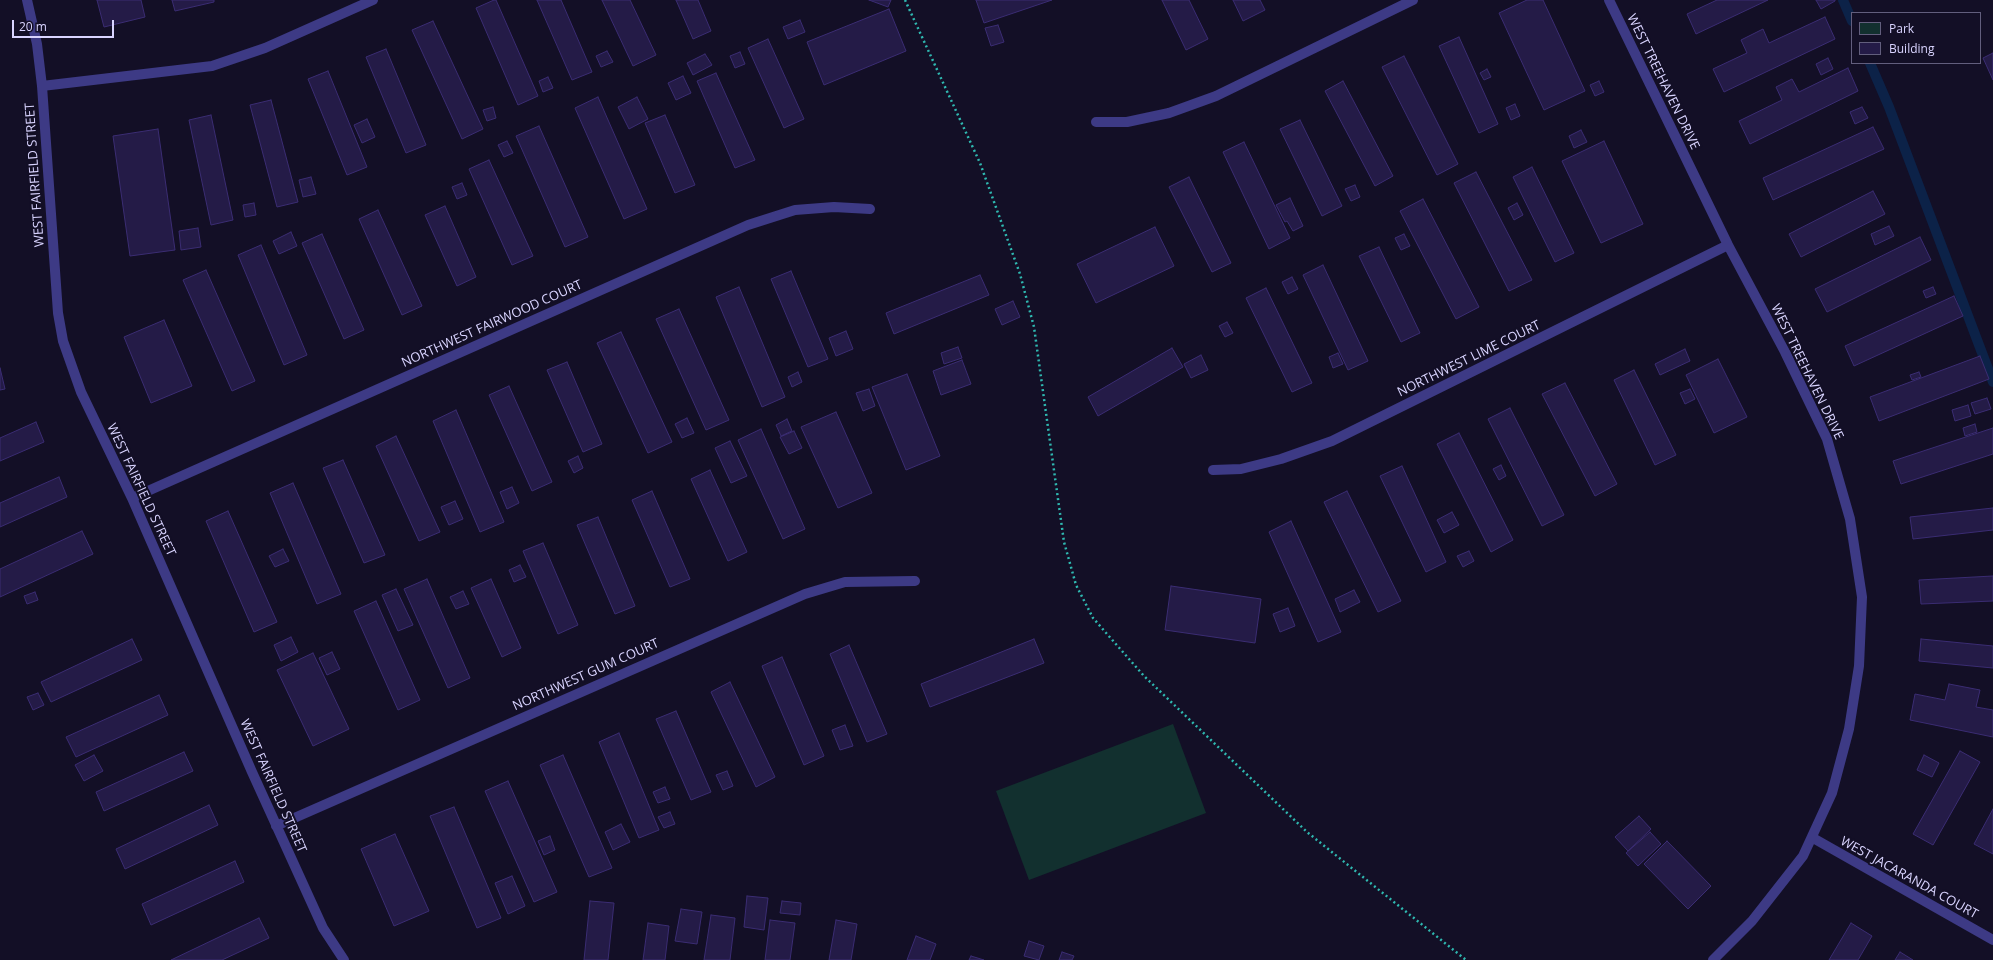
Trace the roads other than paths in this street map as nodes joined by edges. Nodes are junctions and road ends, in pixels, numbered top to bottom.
1 (27, 0) edge
2 (373, 0) edge
3 (1413, 0) edge
4 (1609, 0) edge
5 (42, 86) junction
6 (1096, 122) dead end
7 (870, 209) dead end
8 (1728, 245) junction
9 (1213, 470) dead end
10 (132, 498) junction
11 (915, 581) dead end
12 (276, 826) junction
13 (1813, 838) junction
14 (1993, 940) edge
15 (344, 960) edge
16 (1713, 960) edge

1 - 5 lane, WEST FAIRFIELD STREET
2 - 5 lane
3 - 6 lane
4 - 8 lane, WEST TREEHAVEN DRIVE
5 - 10 lane, WEST FAIRFIELD STREET
7 - 10 lane, NORTHWEST FAIRWOOD COURT
8 - 9 lane, NORTHWEST LIME COURT
8 - 13 lane, WEST TREEHAVEN DRIVE
10 - 12 lane, WEST FAIRFIELD STREET
11 - 12 lane, NORTHWEST GUM COURT
12 - 15 lane, WEST FAIRFIELD STREET
13 - 14 lane, WEST JACARANDA COURT
13 - 16 lane, WEST TREEHAVEN DRIVE

